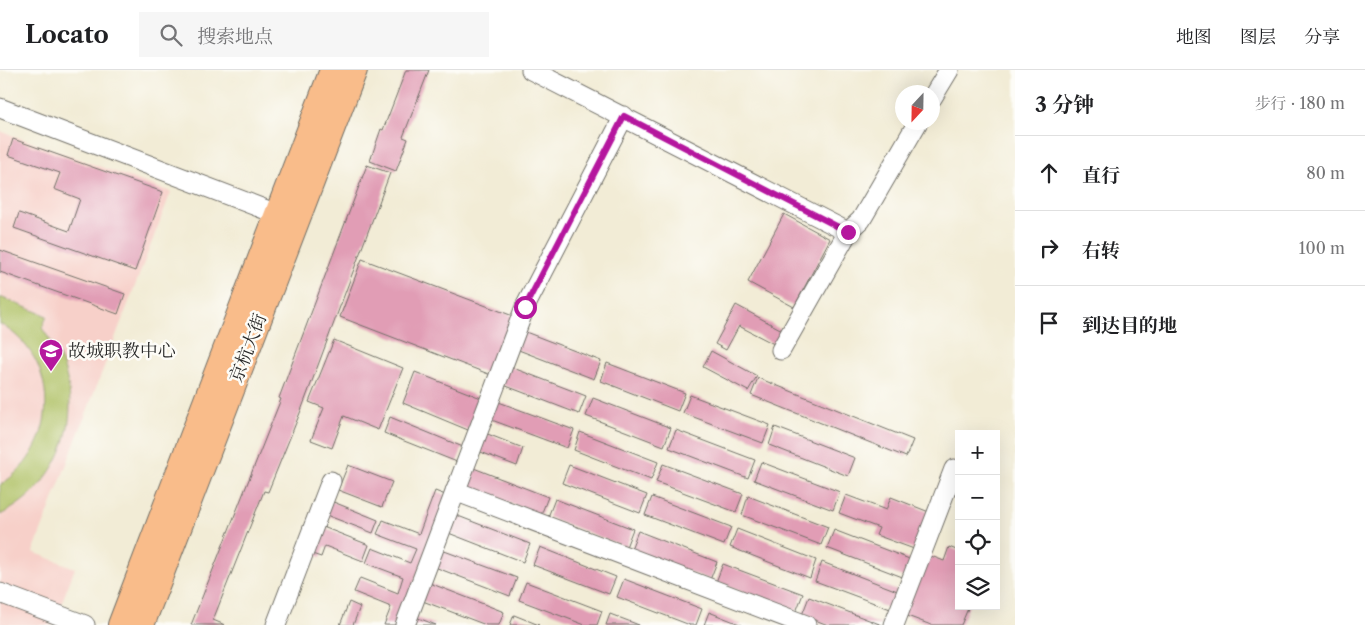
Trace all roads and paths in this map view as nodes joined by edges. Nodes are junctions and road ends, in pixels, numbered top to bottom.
1 (332, 70) edge
2 (355, 70) edge
3 (531, 70) edge
4 (949, 70) edge
5 (940, 85) edge
6 (0, 108) edge
7 (624, 116) junction
8 (913, 130) edge
9 (277, 214) junction
10 (848, 232) junction
11 (781, 350) dead end
12 (954, 469) dead end
13 (331, 481) dead end
14 (455, 491) junction
15 (0, 592) edge
16 (85, 625) edge
17 (120, 625) edge
18 (142, 625) edge
19 (276, 625) edge
20 (405, 625) edge
21 (806, 625) edge
22 (894, 625) edge

1 - 9 main road, 京杭大街
2 - 18 main road, 京杭大街
3 - 7 street
4 - 5 street
6 - 9 street
7 - 10 street
7 - 14 street
8 - 10 street
9 - 17 main road, 京杭大街
10 - 11 street
12 - 22 street
13 - 19 street
14 - 20 street
14 - 21 street
15 - 16 street

